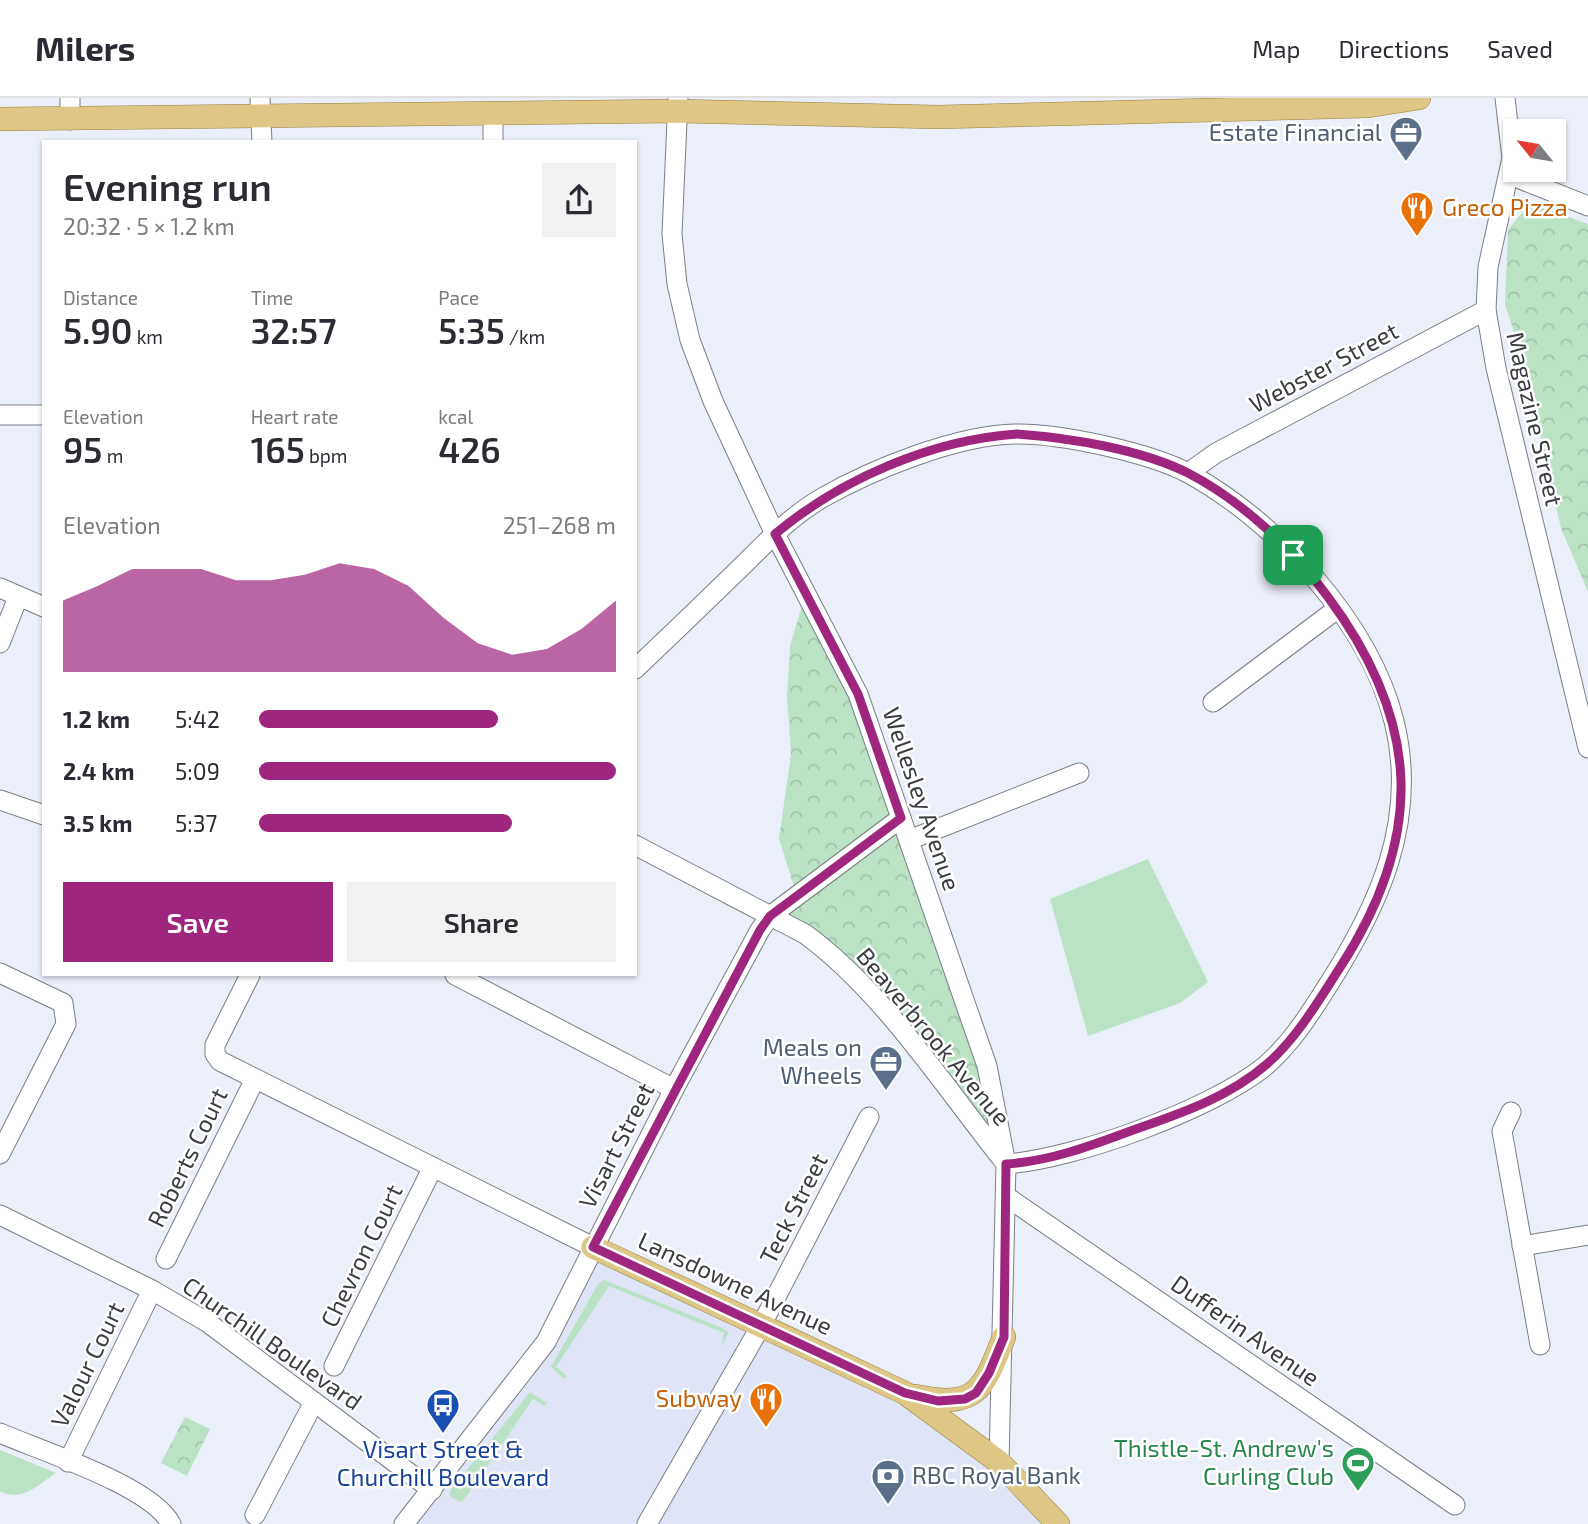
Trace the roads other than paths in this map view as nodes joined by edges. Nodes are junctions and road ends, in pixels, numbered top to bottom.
1 (1323, 98) edge
2 (1419, 98) edge
3 (1505, 98) edge
4 (677, 105) edge
5 (453, 107) edge
6 (1294, 107) junction
7 (261, 108) edge
8 (70, 109) edge
9 (493, 116) junction
10 (0, 119) edge
11 (1507, 119) edge
12 (262, 140) edge
13 (493, 140) edge
14 (1508, 182) edge
15 (1528, 182) edge
16 (1588, 206) edge
17 (1486, 310) junction
18 (0, 415) edge
19 (42, 415) edge
20 (1188, 473) junction
21 (775, 534) junction
22 (9, 593) edge
23 (42, 606) edge
24 (1337, 609) junction
25 (0, 643) edge
26 (637, 667) edge
27 (1213, 702) dead end
28 (1588, 748) edge
29 (1080, 773) dead end
30 (0, 800) edge
31 (42, 814) edge
32 (901, 818) junction
33 (909, 840) junction
34 (637, 846) edge
35 (770, 916) junction
36 (0, 973) edge
37 (249, 976) edge
38 (457, 976) edge
39 (255, 1079) junction
40 (674, 1089) junction
41 (1511, 1112) dead end
42 (869, 1117) dead end
43 (0, 1154) edge
44 (1006, 1164) junction
45 (433, 1167) junction
46 (1007, 1197) junction
47 (0, 1215) edge
48 (1588, 1235) edge
49 (1522, 1246) junction
50 (593, 1247) junction
51 (166, 1259) dead end
52 (152, 1290) junction
53 (762, 1324) junction
54 (1004, 1337) junction
55 (1540, 1345) dead end
56 (334, 1366) dead end
57 (905, 1393) junction
58 (314, 1402) junction
59 (0, 1433) edge
60 (68, 1462) junction
61 (999, 1462) junction
62 (432, 1490) junction
63 (1455, 1505) dead end
64 (255, 1515) dead end
65 (171, 1524) edge
66 (404, 1524) edge
67 (647, 1524) edge
68 (1058, 1524) edge

1 - 6 main road
2 - 6 main road
3 - 11 street, Magazine Street
4 - 6 main road
4 - 9 main road
4 - 21 street, Wellesley Avenue
5 - 7 main road
5 - 9 main road
7 - 8 main road
7 - 12 street
8 - 10 main road
9 - 13 street
14 - 17 street, Magazine Street
15 - 16 street
17 - 20 street, Webster Street
17 - 28 street, Magazine Street
18 - 19 street
20 - 21 street
20 - 24 street
21 - 26 street
21 - 32 street, Wellesley Avenue
22 - 23 street
22 - 25 street
24 - 27 street
24 - 44 street
29 - 33 street
30 - 31 street
32 - 33 street, Wellesley Avenue
32 - 35 street, Visart Street
33 - 44 street, Wellesley Avenue
34 - 35 street, Beaverbrook Avenue
35 - 40 street, Visart Street
35 - 44 street, Beaverbrook Avenue
36 - 43 street
37 - 39 street, Lansdowne Avenue
38 - 40 street
39 - 45 street, Lansdowne Avenue
39 - 51 street, Roberts Court
40 - 50 street, Visart Street
41 - 49 street
42 - 53 street, Teck Street
44 - 46 street, Wellesley Avenue
45 - 50 street, Lansdowne Avenue
45 - 56 street, Chevron Court
46 - 54 street, Wellesley Avenue
46 - 63 street, Dufferin Avenue
47 - 52 street, Churchill Boulevard
48 - 49 street
49 - 55 street
50 - 53 main road, Lansdowne Avenue
50 - 62 street, Visart Street
52 - 58 street, Churchill Boulevard
52 - 60 street, Valour Court
53 - 57 main road, Lansdowne Avenue
53 - 67 street, Teck Street
54 - 57 main road
54 - 61 street, Wellesley Avenue
57 - 61 main road, Lansdowne Avenue
58 - 62 street, Churchill Boulevard
58 - 64 street
59 - 60 street
60 - 65 street
61 - 68 main road, Lansdowne Avenue
62 - 66 street, Visart Street

